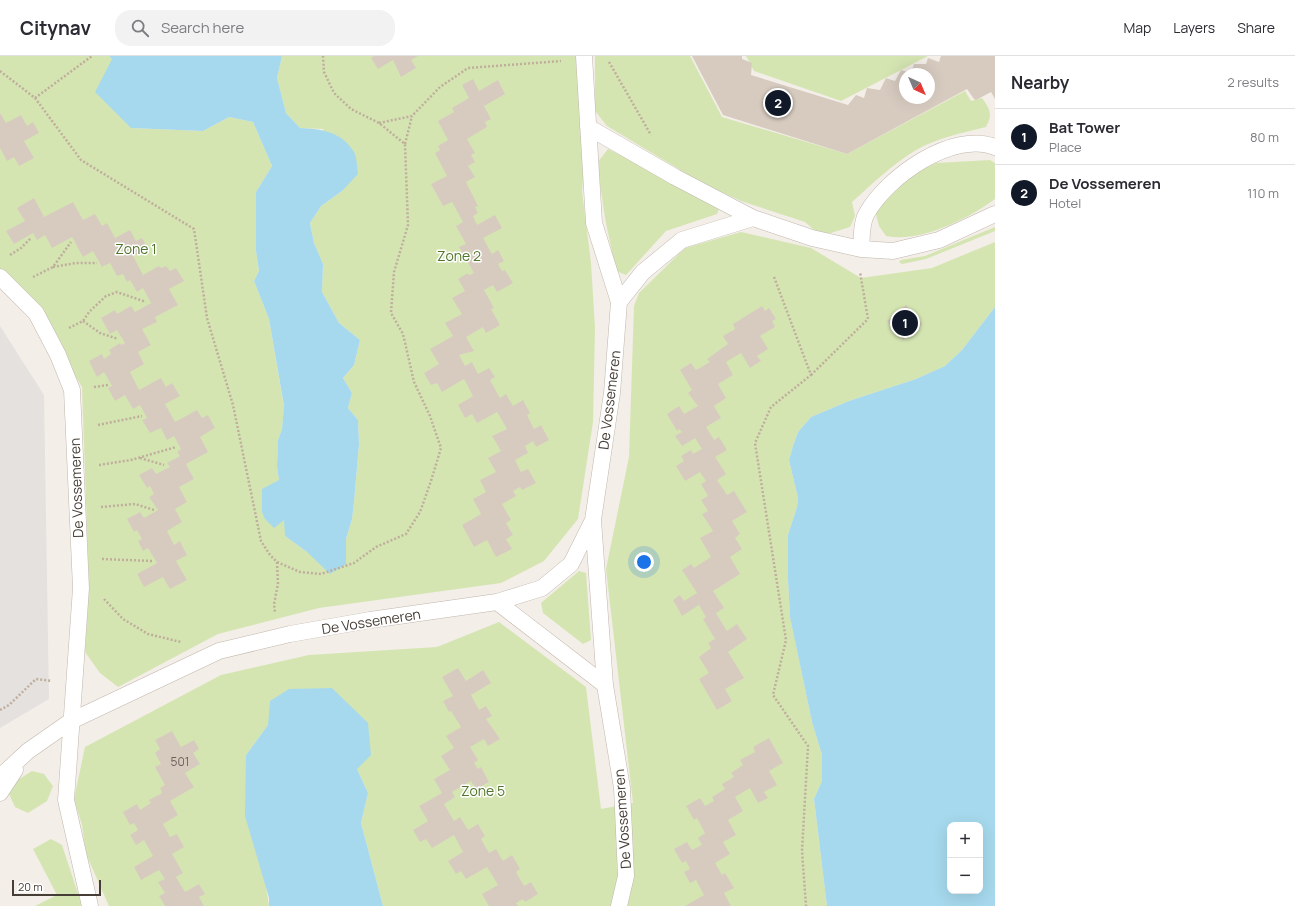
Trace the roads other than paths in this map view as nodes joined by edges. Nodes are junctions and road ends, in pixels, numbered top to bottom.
1 (584, 58) edge
2 (588, 127) junction
3 (995, 147) edge
4 (995, 214) edge
5 (753, 218) junction
6 (861, 249) junction
7 (0, 277) edge
8 (619, 302) junction
9 (593, 520) junction
10 (497, 602) junction
11 (605, 685) junction
12 (71, 721) junction
13 (28, 751) junction
14 (0, 765) edge
15 (0, 777) edge
16 (0, 793) edge
17 (90, 906) edge
18 (619, 906) edge

1 - 2 lane, De Vossemeren
2 - 5 lane
2 - 8 lane, De Vossemeren
3 - 6 lane
4 - 6 lane
5 - 6 lane
5 - 8 lane
7 - 12 lane, De Vossemeren
8 - 9 lane, De Vossemeren
9 - 10 lane, De Vossemeren
9 - 11 lane, De Vossemeren
10 - 11 lane
10 - 12 lane, De Vossemeren
11 - 18 lane, De Vossemeren
12 - 13 lane
12 - 17 lane, De Vossemeren
13 - 14 lane
13 - 15 lane
13 - 16 lane

